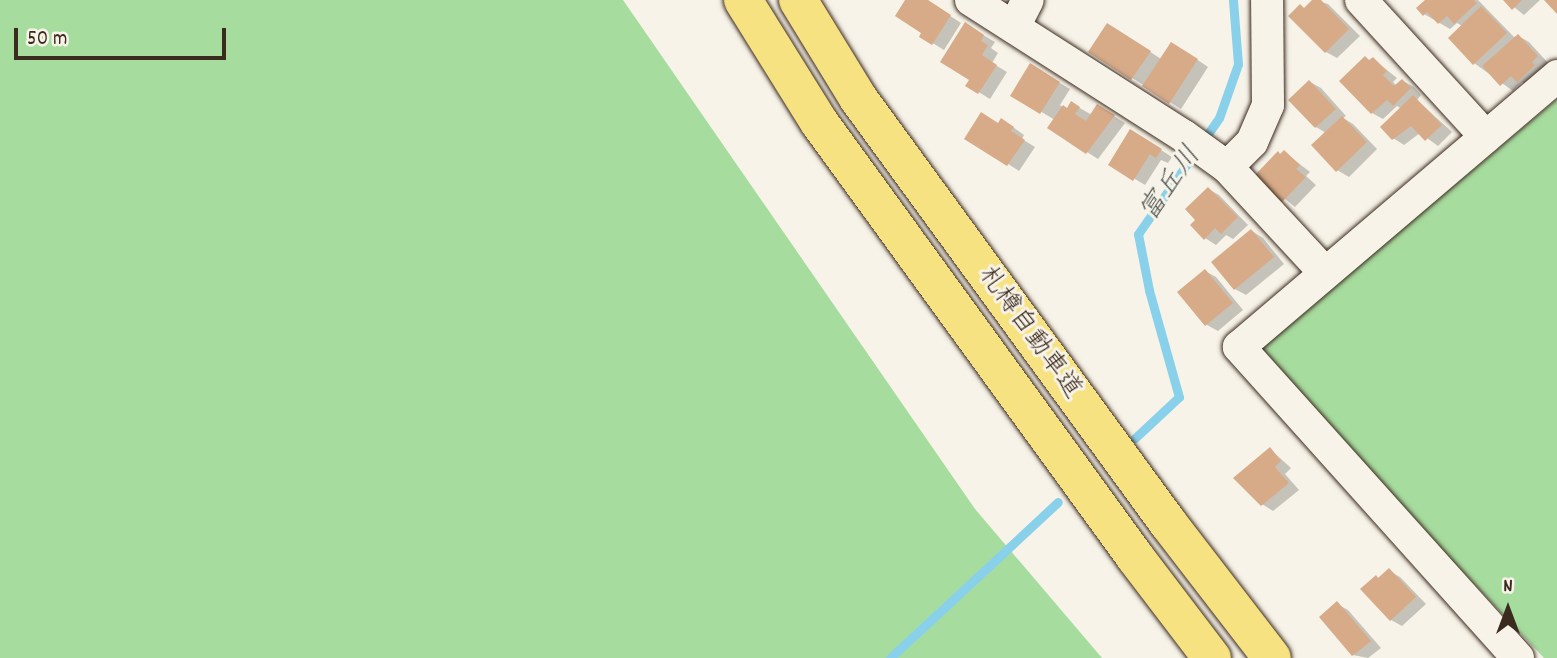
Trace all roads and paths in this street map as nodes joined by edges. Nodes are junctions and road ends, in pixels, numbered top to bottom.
1 (743, 0) edge
2 (797, 0) edge
3 (971, 0) edge
4 (1267, 0) edge
5 (1361, 0) edge
6 (1021, 14) edge
7 (1557, 76) edge
8 (1486, 137) junction
9 (1222, 163) junction
10 (1325, 274) junction
11 (1212, 658) edge
12 (1272, 658) edge
13 (1518, 658) edge

1 - 11 highway, 札樽自動車道
2 - 12 highway, 札樽自動車道
3 - 6 street
4 - 9 street
5 - 8 street
6 - 9 street
7 - 8 street
8 - 10 street
9 - 10 street
10 - 13 street

